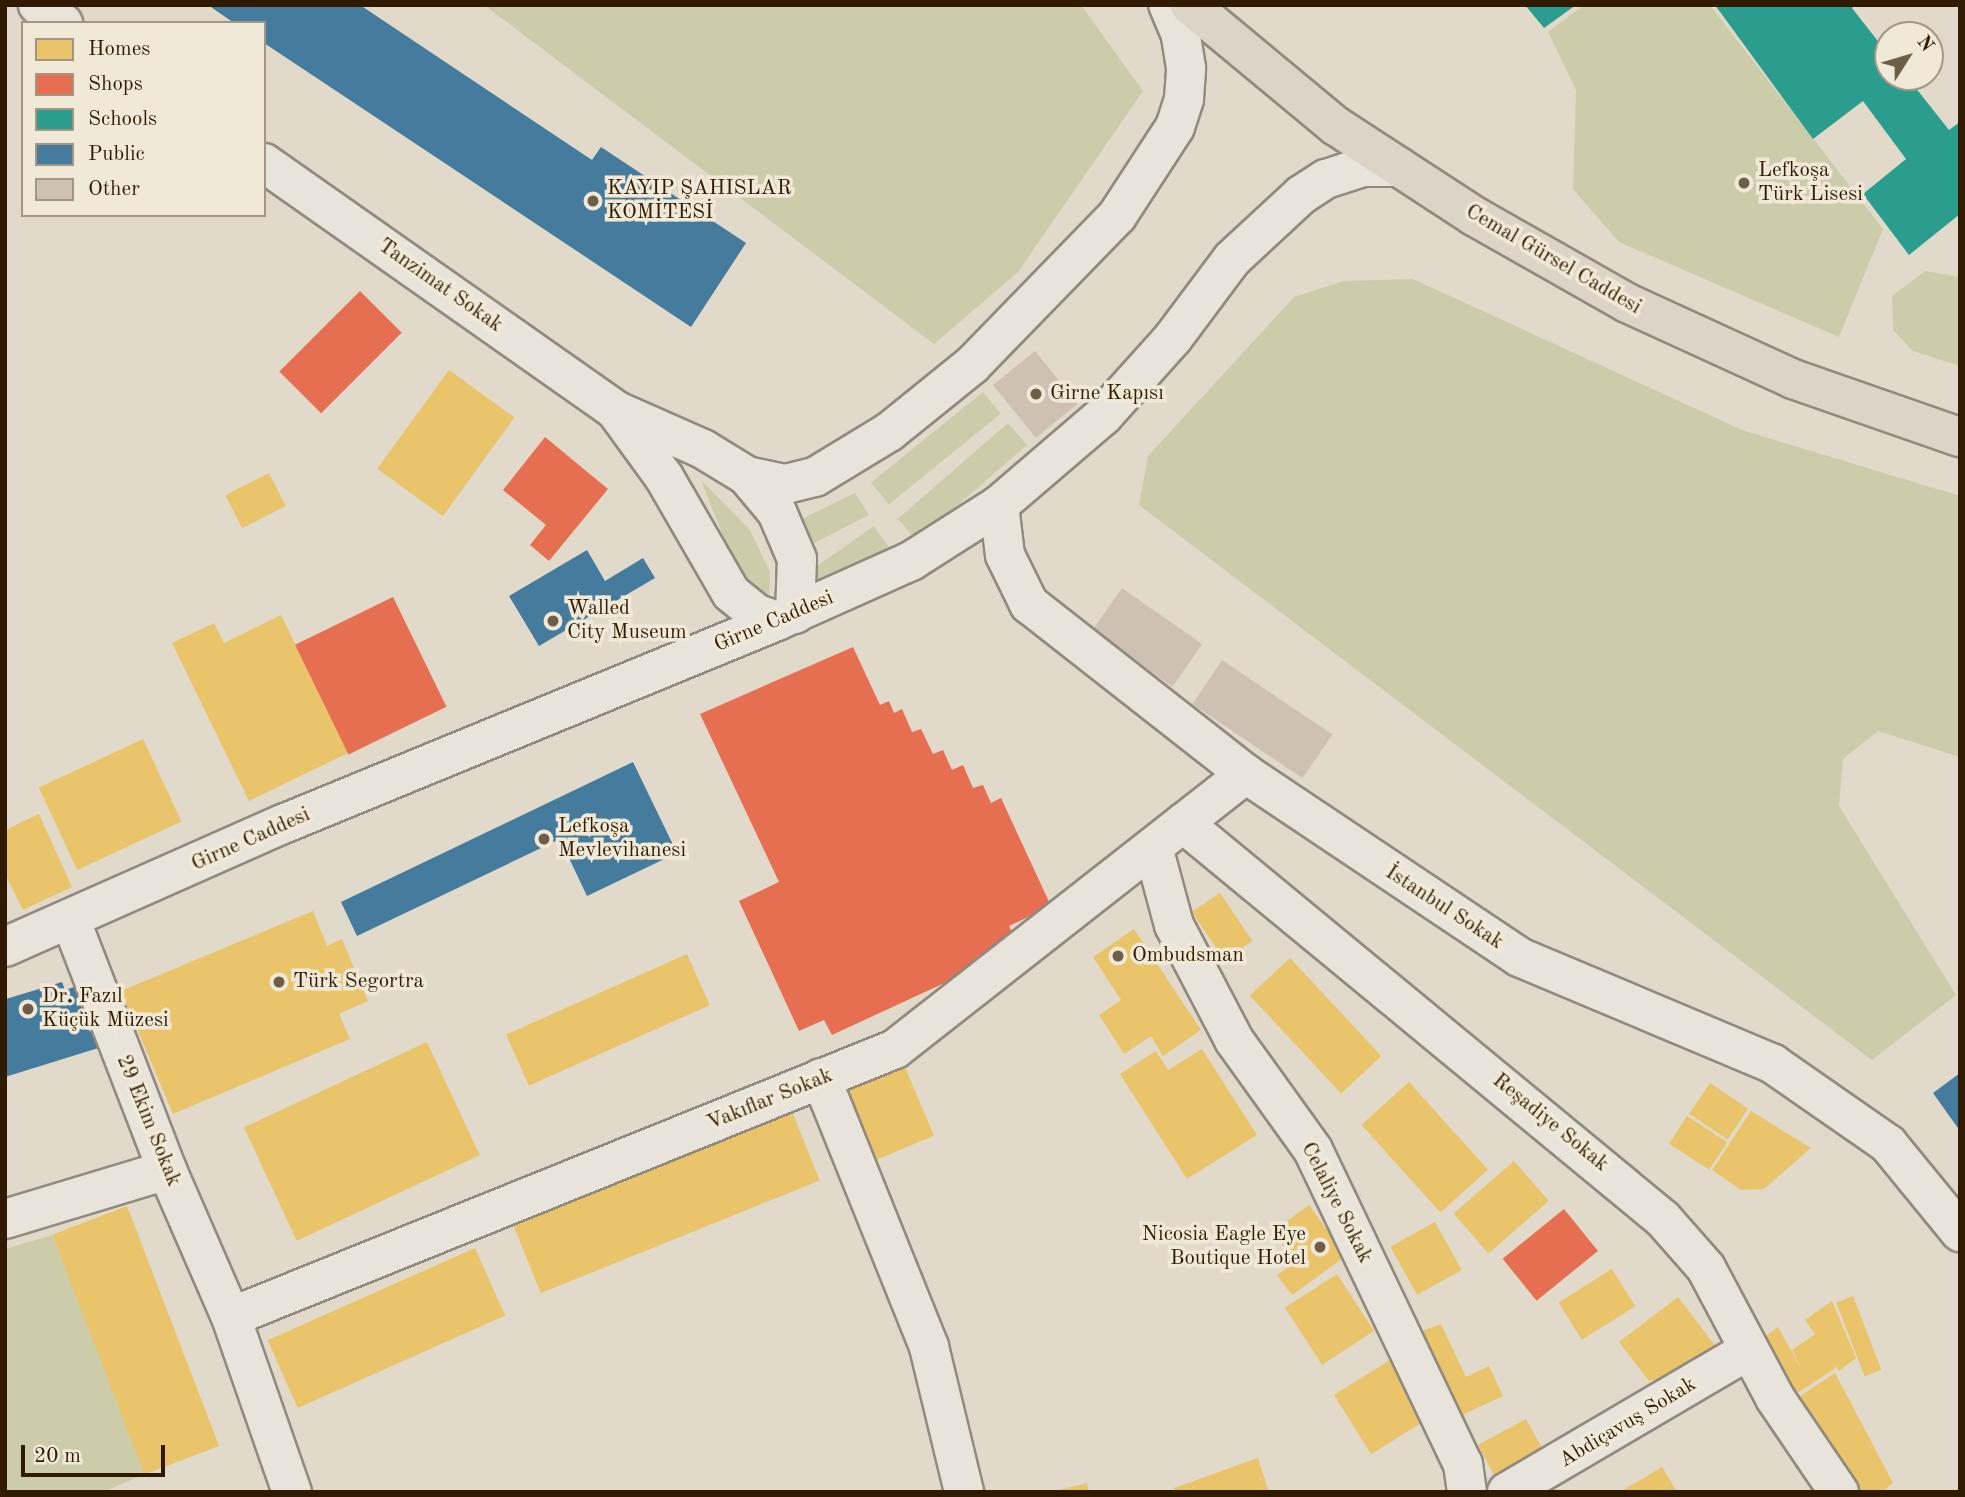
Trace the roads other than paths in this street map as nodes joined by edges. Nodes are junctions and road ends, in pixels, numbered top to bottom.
1 (39, 5) edge
2 (1168, 5) edge
3 (1191, 5) edge
4 (60, 21) edge
5 (266, 164) edge
6 (1399, 167) junction
7 (615, 410) junction
8 (1960, 437) edge
9 (747, 476) junction
10 (999, 505) junction
11 (786, 617) junction
12 (1246, 774) junction
13 (1182, 823) junction
14 (1153, 847) junction
15 (71, 921) junction
16 (5, 947) edge
17 (821, 1078) junction
18 (167, 1170) junction
19 (5, 1219) edge
20 (1960, 1232) edge
21 (231, 1317) junction
22 (1747, 1351) junction
23 (292, 1492) edge
24 (964, 1492) edge
25 (1467, 1492) edge
26 (1507, 1492) edge
27 (1839, 1492) edge

1 - 4 street
2 - 9 street
3 - 6 main road, Cemal Gürsel Caddesi
5 - 7 street, Tanzimat Sokak
6 - 8 main road, Cemal Gürsel Caddesi
6 - 10 street, Girne Caddesi
7 - 9 street, Tanzimat Sokak
7 - 11 street, Tanzimat Sokak
9 - 11 street, Tanzimat Sokak
10 - 11 street, Girne Caddesi
10 - 12 street, İstanbul Sokak
11 - 15 street, Girne Caddesi
12 - 13 street, Vakıflar Sokak
12 - 20 street, İstanbul Sokak
13 - 14 street, Vakıflar Sokak
13 - 22 street, Reşadiye Sokak
14 - 17 street, Vakıflar Sokak
14 - 25 street, Celaliye Sokak
15 - 16 street, Girne Caddesi
15 - 18 street, 29 Ekim Sokak
17 - 21 street, Vakıflar Sokak
17 - 24 street
18 - 19 street
18 - 21 street, 29 Ekim Sokak
21 - 23 street, 29 Ekim Sokak
22 - 26 street, Abdiçavuş Sokak
22 - 27 street, Reşadiye Sokak

